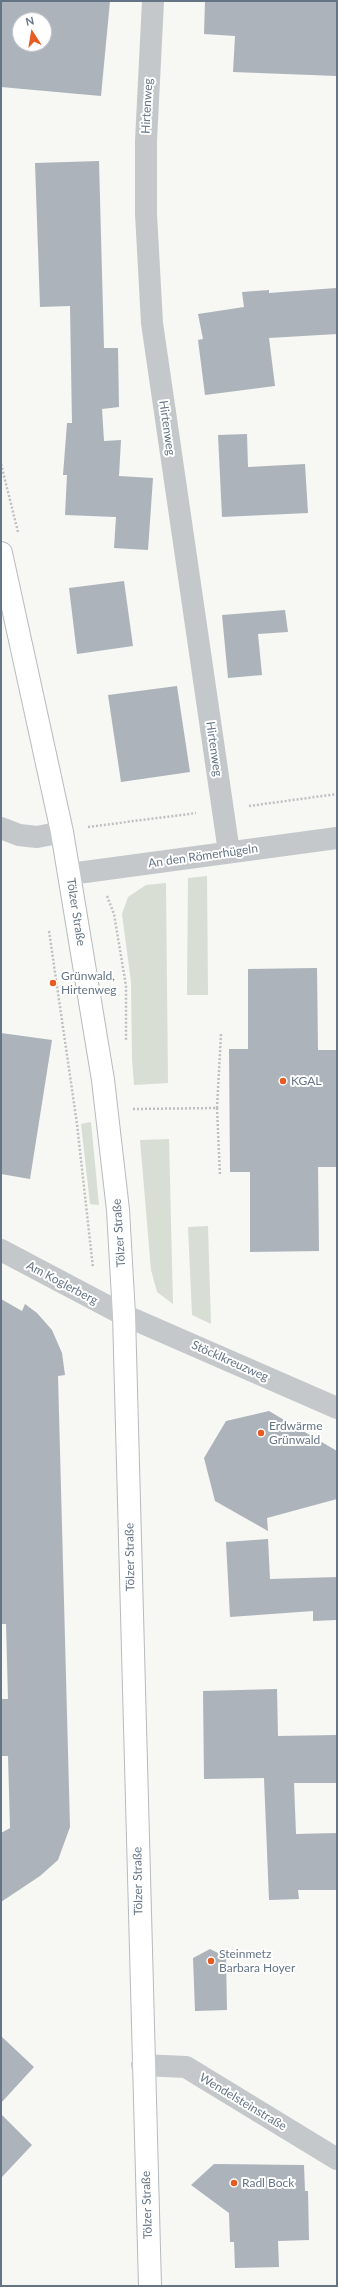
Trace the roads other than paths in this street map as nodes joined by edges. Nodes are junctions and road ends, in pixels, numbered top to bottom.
1 (153, 1) edge
2 (1, 553) edge
3 (1, 828) edge
4 (62, 832) junction
5 (337, 838) edge
6 (229, 852) junction
7 (70, 874) junction
8 (1, 1250) edge
9 (124, 1314) junction
10 (337, 1408) edge
11 (142, 2065) junction
12 (337, 2159) edge
13 (150, 2286) edge

1 - 6 street, Hirtenweg
2 - 4 main road, Tölzer Straße
3 - 4 street
4 - 7 main road, Tölzer Straße
5 - 6 street, An den Römerhügeln
6 - 7 street, An den Römerhügeln
7 - 9 main road, Tölzer Straße
8 - 9 street, Am Koglerberg
9 - 10 street, Stöcklkreuzweg
9 - 11 main road, Tölzer Straße
11 - 12 street, Wendelsteinstraße
11 - 13 main road, Tölzer Straße

